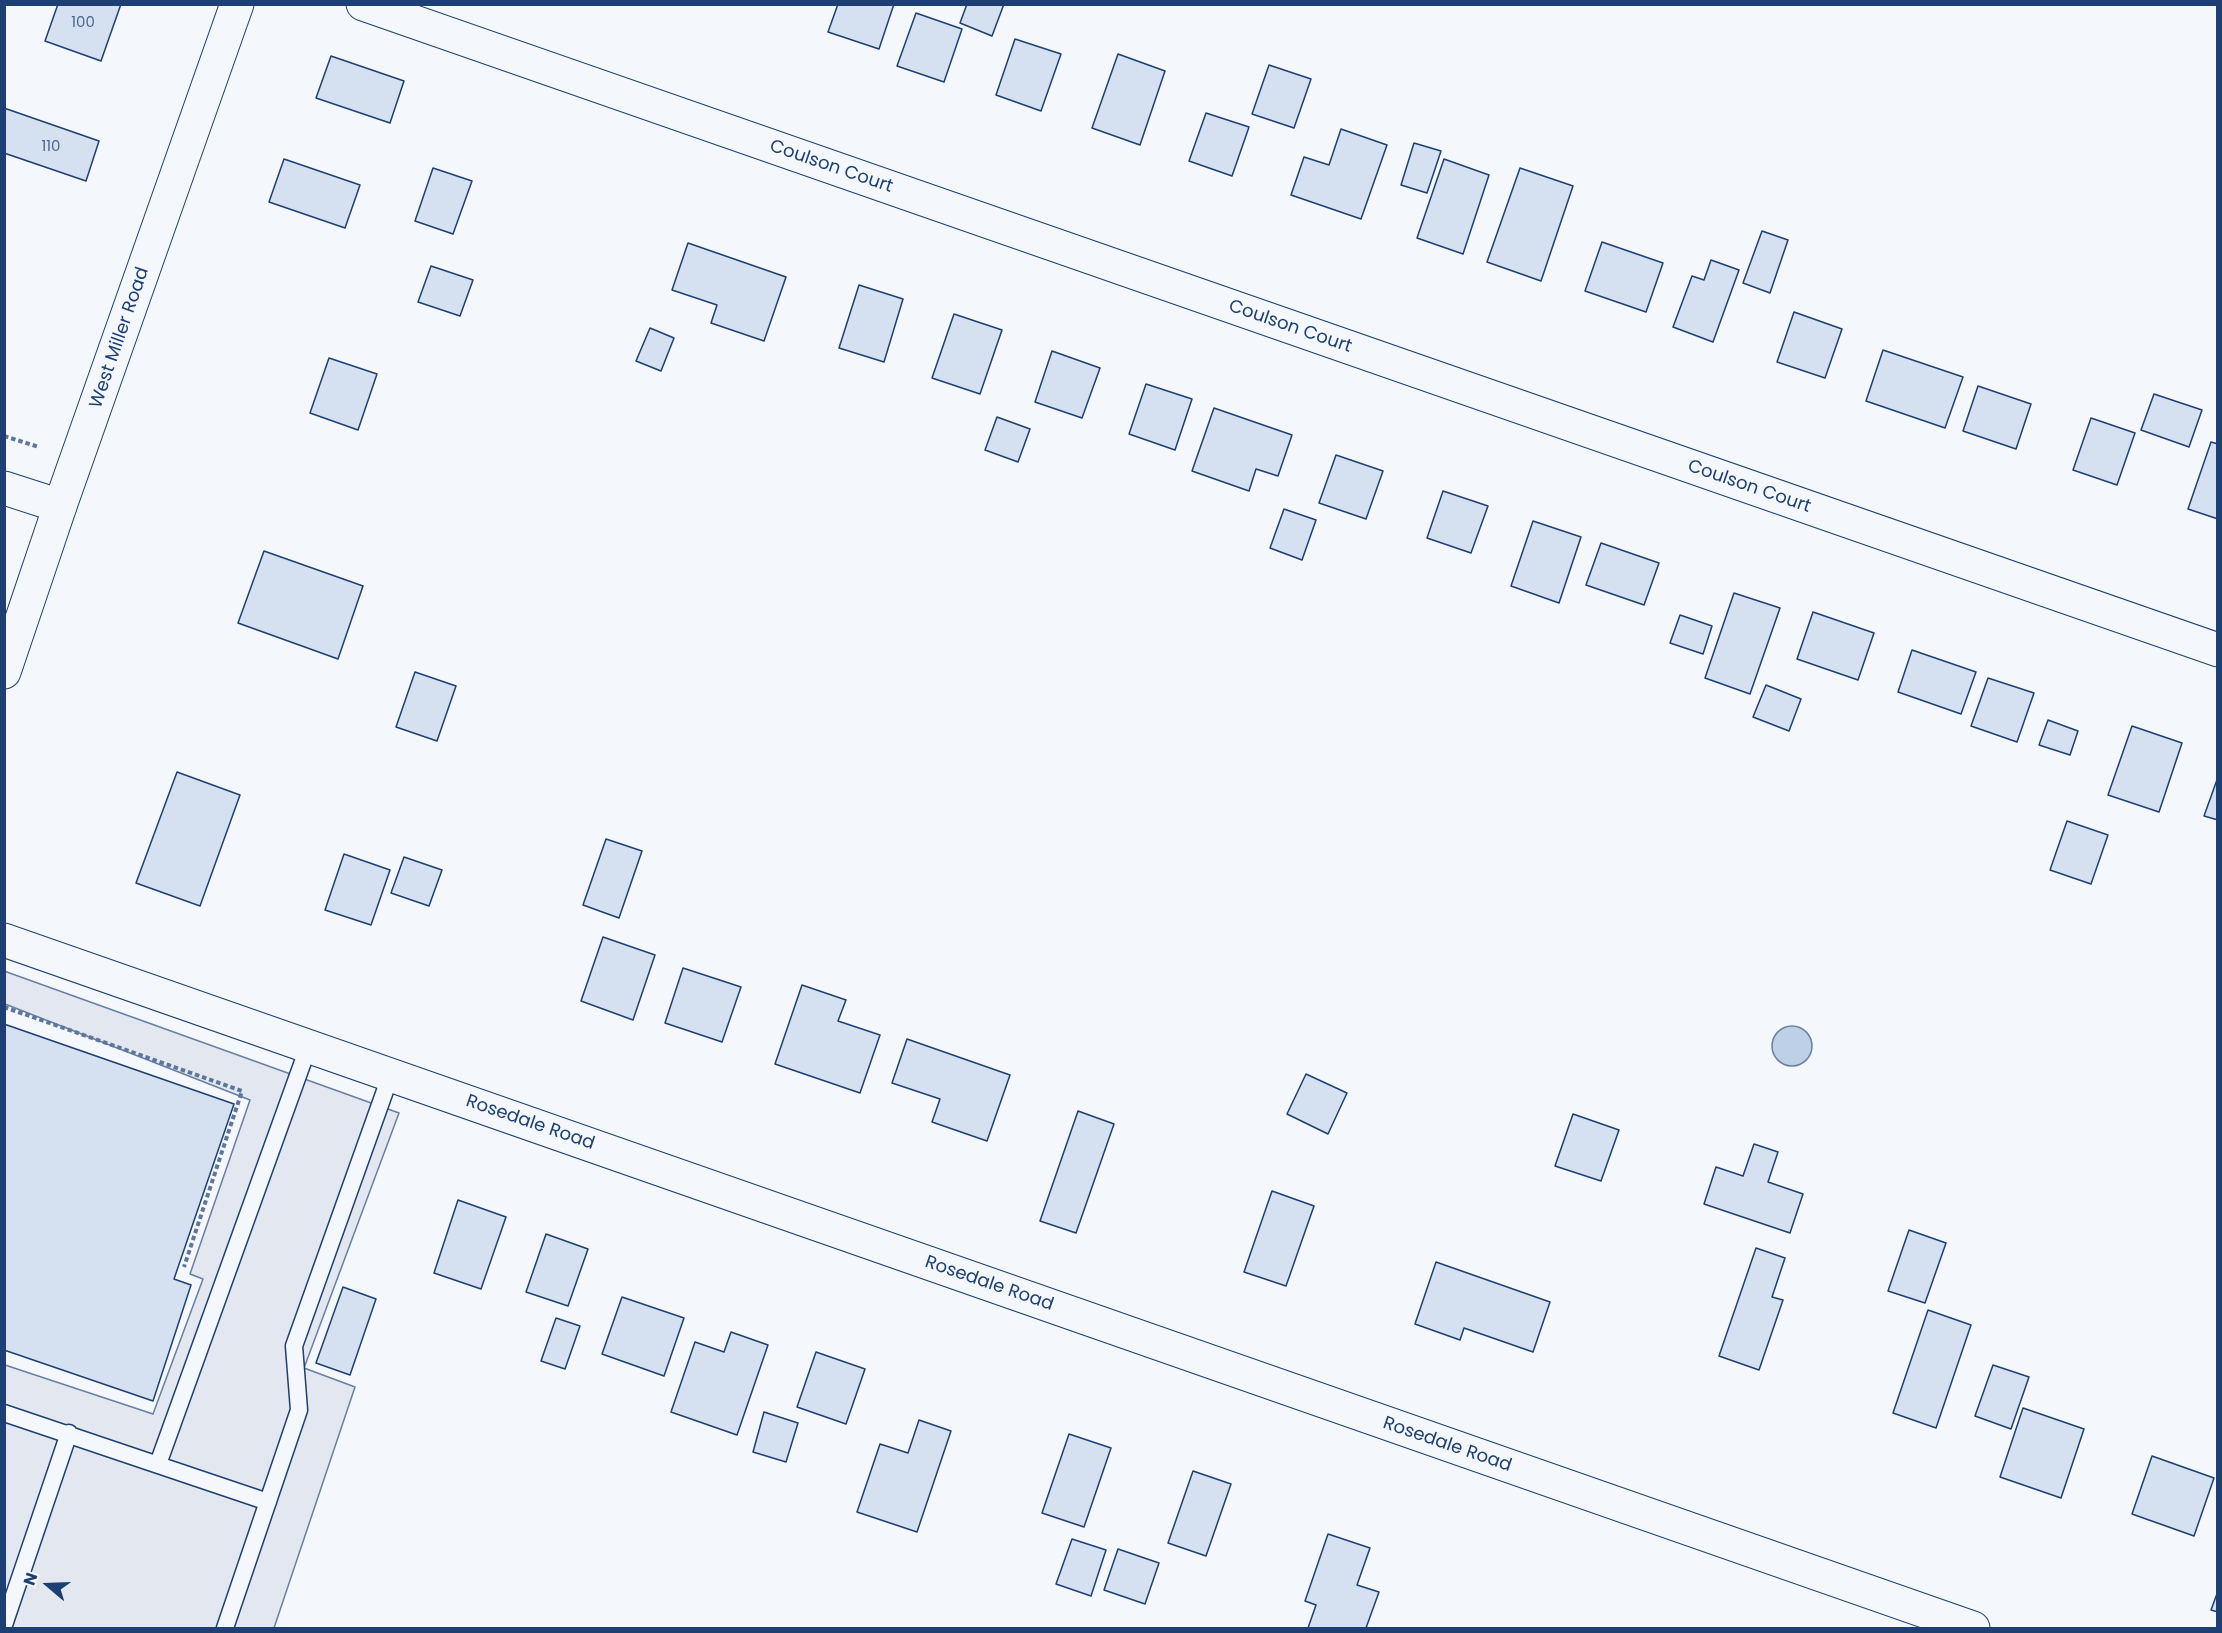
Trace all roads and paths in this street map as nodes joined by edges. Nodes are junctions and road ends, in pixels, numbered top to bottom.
1 (237, 4) edge
2 (363, 4) edge
3 (4, 436) edge
4 (39, 447) dead end
5 (4, 488) edge
6 (60, 507) junction
7 (2217, 650) edge
8 (4, 672) edge
9 (4, 940) edge
10 (4, 1008) edge
11 (309, 1046) junction
12 (392, 1074) junction
13 (184, 1267) dead end
14 (4, 1413) edge
15 (69, 1433) junction
16 (158, 1464) junction
17 (268, 1502) junction
18 (4, 1625) edge
19 (225, 1629) edge
20 (1973, 1629) edge

1 - 6 street, West Miller Road
2 - 7 street, Coulson Court
3 - 4 path
5 - 6 street
6 - 8 street, West Miller Road
9 - 11 street, Rosedale Road
10 - 13 path
11 - 12 street, Rosedale Road
11 - 16 lane
12 - 17 lane
12 - 20 street, Rosedale Road
14 - 15 lane
15 - 16 lane
15 - 18 lane
16 - 17 lane
17 - 19 lane

